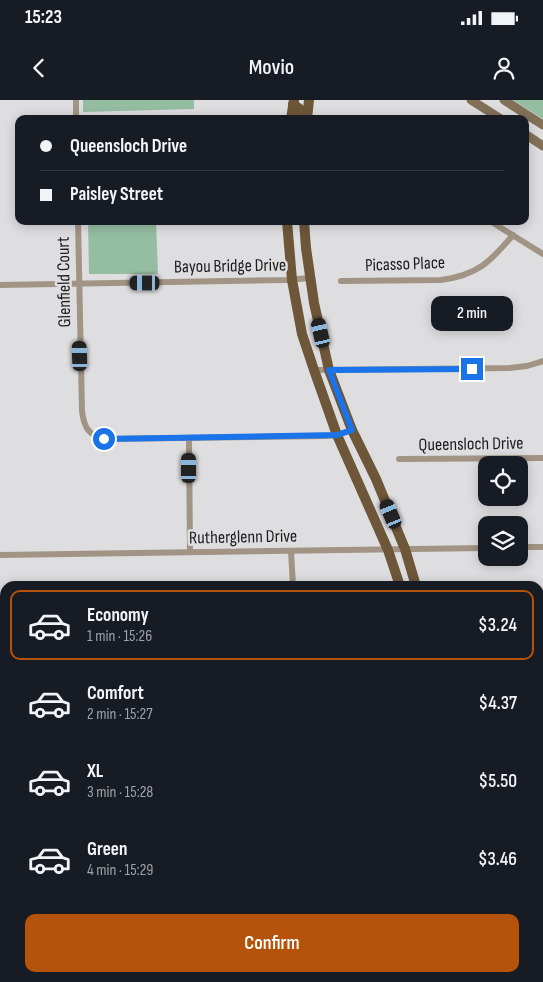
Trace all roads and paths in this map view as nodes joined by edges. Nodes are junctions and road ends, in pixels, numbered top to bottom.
1 (76, 100) edge
2 (309, 100) edge
3 (504, 100) edge
4 (475, 101) edge
5 (293, 102) edge
6 (76, 115) edge
7 (291, 115) edge
8 (301, 115) edge
9 (307, 115) edge
10 (494, 115) edge
11 (527, 115) edge
12 (529, 116) edge
13 (543, 125) edge
14 (529, 137) edge
15 (543, 146) edge
16 (78, 225) edge
17 (287, 225) edge
18 (304, 225) edge
19 (497, 225) edge
20 (513, 235) junction
21 (543, 254) edge
22 (310, 278) junction
23 (292, 280) junction
24 (341, 281) dead end
25 (79, 284) junction
26 (0, 285) edge
27 (543, 361) edge
28 (314, 370) junction
29 (329, 370) junction
30 (352, 430) junction
31 (337, 435) junction
32 (189, 438) junction
33 (543, 458) edge
34 (399, 459) dead end
35 (528, 547) edge
36 (543, 547) edge
37 (478, 548) edge
38 (405, 549) junction
39 (388, 550) junction
40 (292, 551) junction
41 (190, 552) junction
42 (0, 555) edge
43 (292, 581) edge
44 (398, 581) edge
45 (415, 581) edge

1 - 6 street
2 - 9 main road
3 - 11 main road
4 - 10 main road
5 - 7 main road
5 - 8 main road
12 - 13 main road
14 - 15 main road
16 - 25 street, Glenfield Court
17 - 23 main road
18 - 22 main road
19 - 20 street
20 - 21 street
20 - 24 street, Picasso Place
22 - 23 street, Bayou Bridge Drive
22 - 29 main road
23 - 25 street, Bayou Bridge Drive
23 - 28 main road
25 - 26 street, Bayou Bridge Drive
25 - 32 street, Glenfield Court
27 - 29 street
28 - 29 street
28 - 31 main road
29 - 30 main road
30 - 31 street
30 - 38 main road
31 - 32 street
31 - 39 main road
32 - 41 street
33 - 34 street, Queensloch Drive
35 - 36 street
37 - 38 street, Rutherglenn Drive
38 - 39 street, Rutherglenn Drive
38 - 45 main road
39 - 40 street, Rutherglenn Drive
39 - 44 main road
40 - 41 street, Rutherglenn Drive
40 - 43 street
41 - 42 street, Rutherglenn Drive

